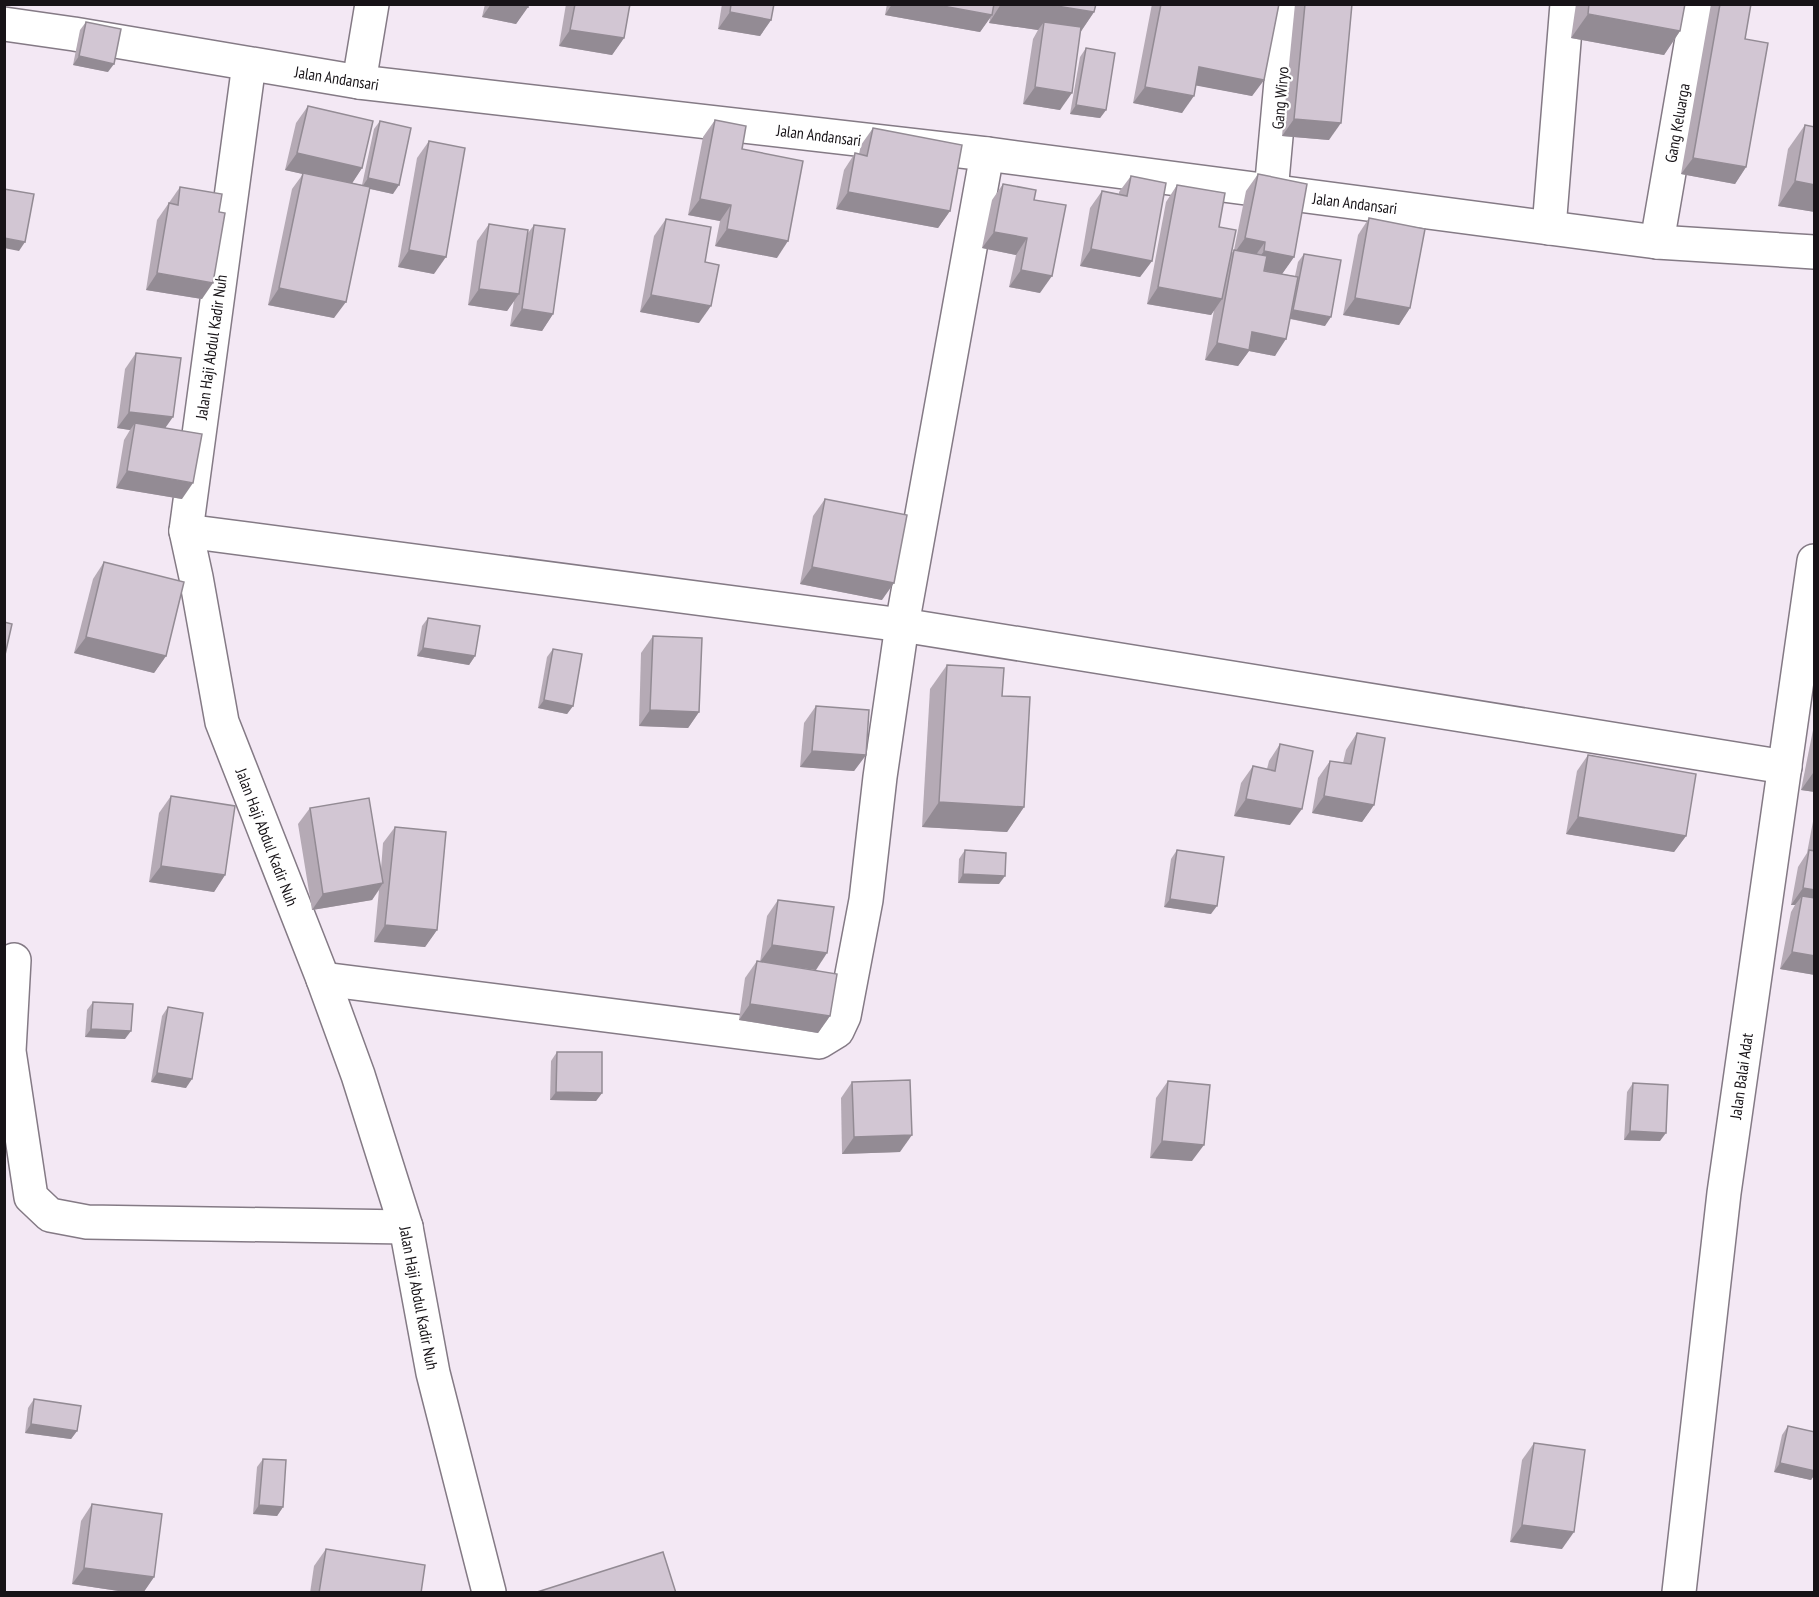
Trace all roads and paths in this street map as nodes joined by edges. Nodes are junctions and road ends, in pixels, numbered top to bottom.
1 (372, 4) edge
2 (1288, 4) edge
3 (1567, 4) edge
4 (1698, 4) edge
5 (4, 24) edge
6 (249, 64) junction
7 (359, 82) junction
8 (987, 154) junction
9 (1271, 192) junction
10 (1550, 228) junction
11 (1657, 242) junction
12 (1815, 252) edge
13 (186, 531) junction
14 (1815, 561) edge
15 (902, 625) junction
16 (1785, 767) junction
17 (14, 960) dead end
18 (323, 979) junction
19 (406, 1227) junction
20 (489, 1593) edge
21 (1679, 1593) edge

1 - 7 street
2 - 9 street, Gang Wiryo
3 - 10 street
4 - 11 street, Gang Keluarga
5 - 6 street, Jalan Andansari
6 - 7 street, Jalan Andansari
6 - 13 street, Jalan Haji Abdul Kadir Nuh
7 - 8 street, Jalan Andansari
8 - 9 street, Jalan Andansari
8 - 15 street
9 - 10 street, Jalan Andansari
10 - 11 street, Jalan Andansari
11 - 12 street, Jalan Andansari
13 - 15 street
13 - 18 street, Jalan Haji Abdul Kadir Nuh
14 - 16 street, Jalan Balai Adat
15 - 16 street
15 - 18 street
16 - 21 street, Jalan Balai Adat
17 - 19 street
18 - 19 street, Jalan Haji Abdul Kadir Nuh
19 - 20 street, Jalan Haji Abdul Kadir Nuh

